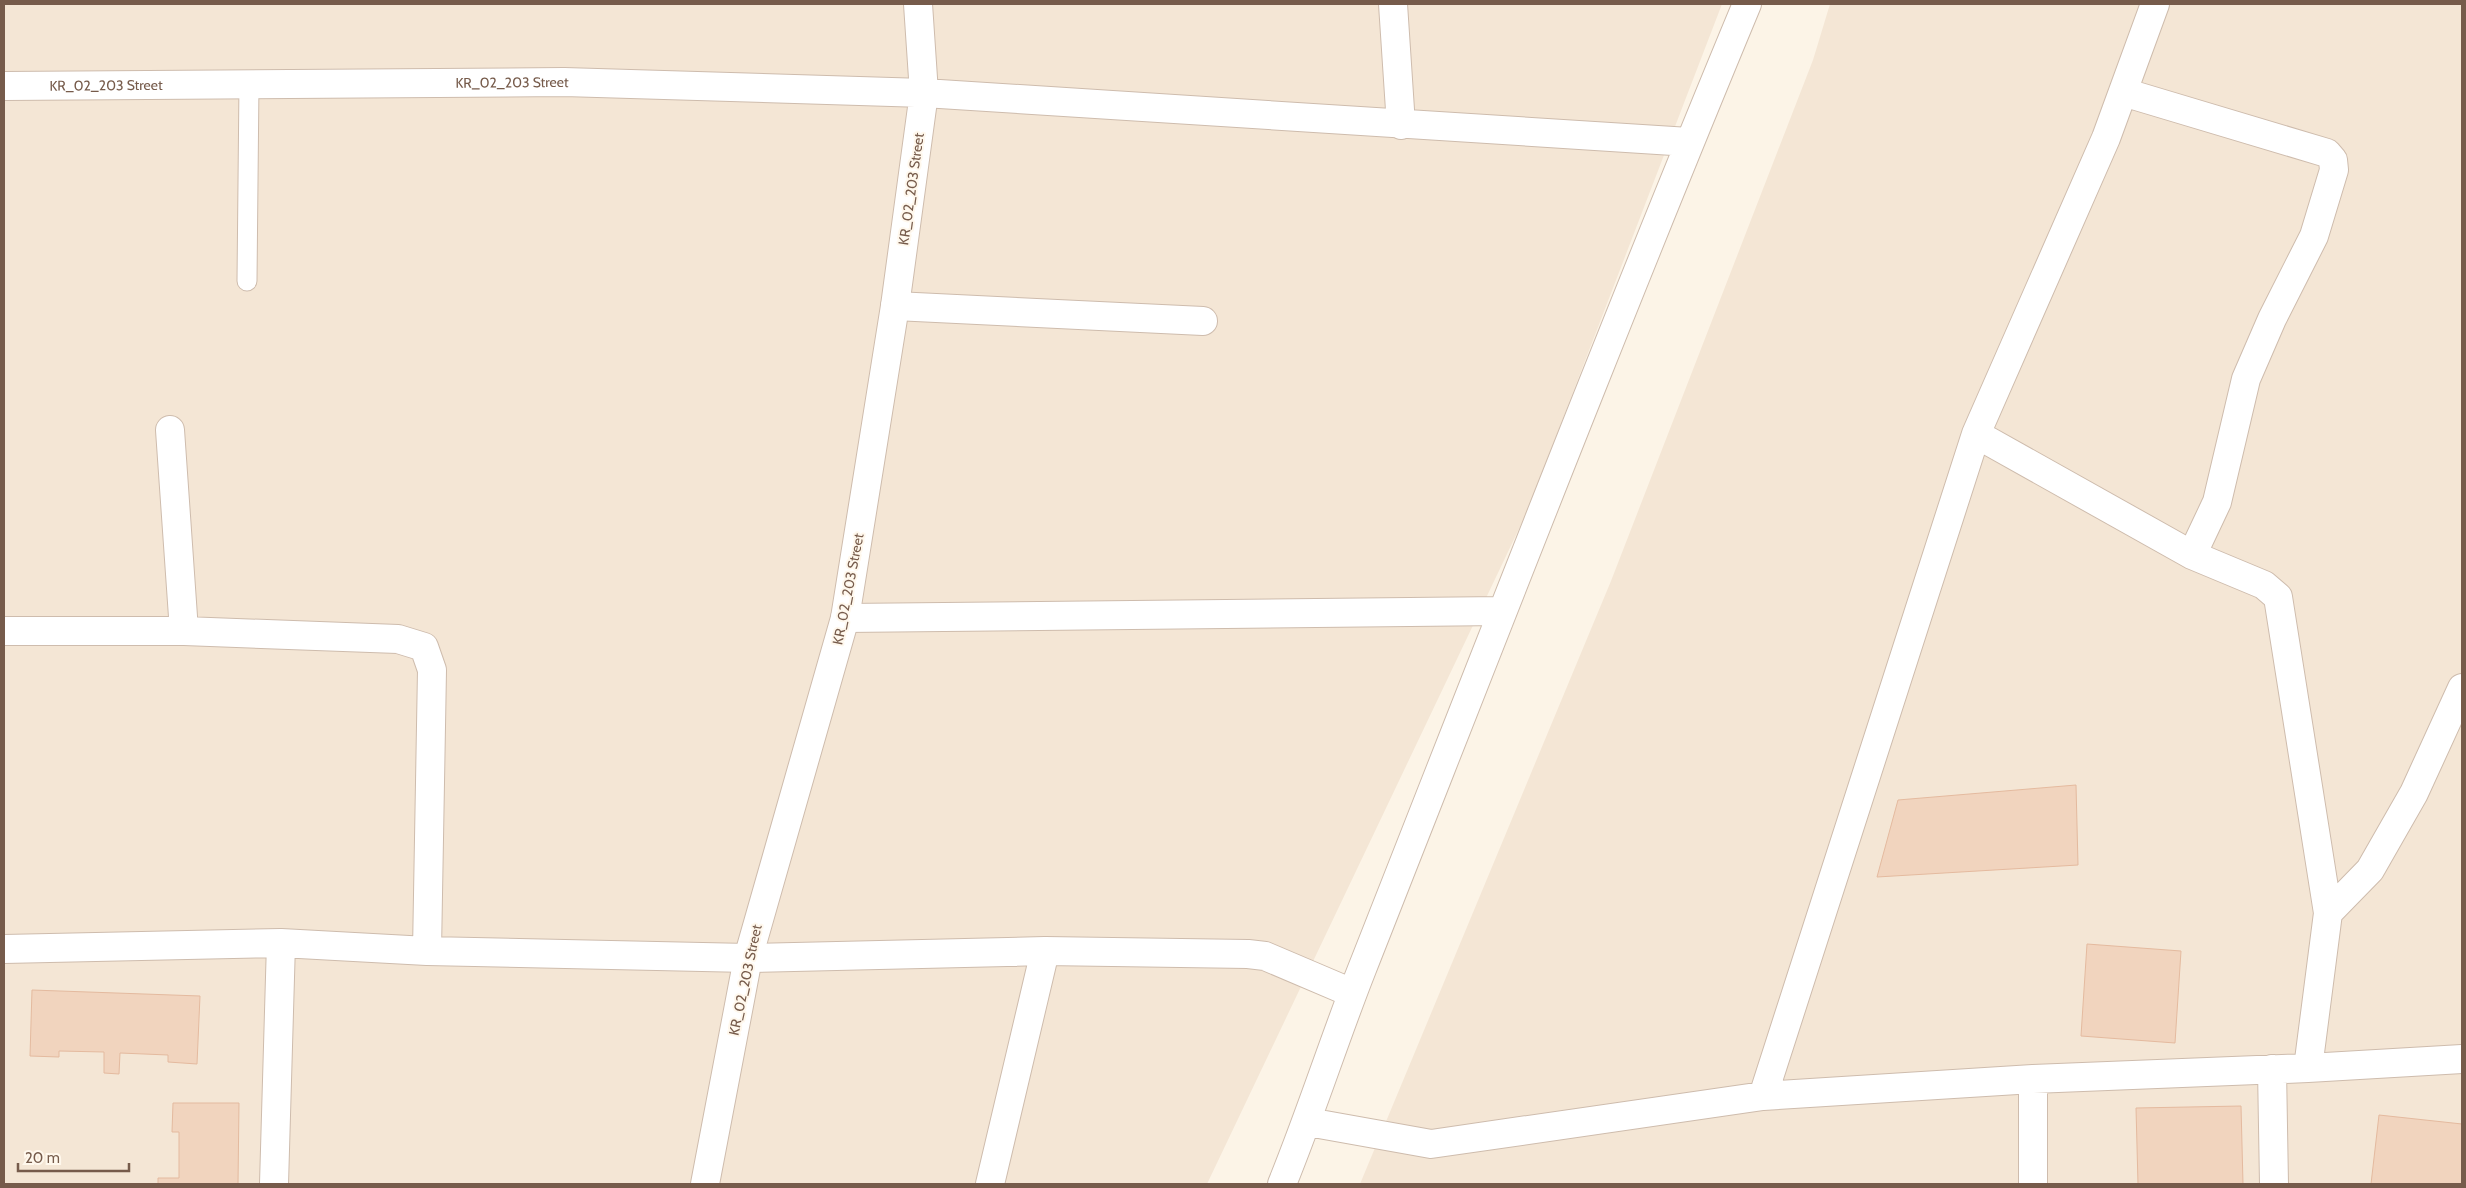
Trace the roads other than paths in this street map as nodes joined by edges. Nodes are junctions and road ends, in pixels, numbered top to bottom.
1 (918, 4) edge
2 (1393, 4) edge
3 (1747, 4) edge
4 (2155, 4) edge
5 (250, 83) junction
6 (4, 86) edge
7 (2123, 92) junction
8 (924, 93) junction
9 (1401, 125) junction
10 (1689, 142) junction
11 (247, 281) dead end
12 (895, 306) junction
13 (1203, 322) dead end
14 (170, 430) dead end
15 (1976, 434) junction
16 (2192, 555) junction
17 (1502, 611) junction
18 (845, 618) junction
19 (4, 631) edge
20 (184, 631) junction
21 (2462, 688) edge
22 (2328, 914) junction
23 (281, 943) junction
24 (4, 949) edge
25 (427, 951) junction
26 (1045, 951) junction
27 (748, 958) junction
28 (1352, 993) junction
29 (2462, 1059) edge
30 (2272, 1068) junction
31 (2308, 1068) junction
32 (2033, 1079) junction
33 (1763, 1096) junction
34 (1308, 1122) junction
35 (274, 1184) edge
36 (705, 1184) edge
37 (990, 1184) edge
38 (1282, 1184) edge
39 (2033, 1184) edge
40 (2274, 1184) edge

1 - 8 street
2 - 9 street
3 - 10 street
4 - 7 street
5 - 6 street, KR_02_203 Street
5 - 8 street, KR_02_203 Street
5 - 11 lane
7 - 15 street
7 - 16 street
8 - 9 street
8 - 12 street, KR_02_203 Street
9 - 10 street
10 - 17 street
12 - 13 street
12 - 18 street, KR_02_203 Street
14 - 20 street
15 - 16 street
15 - 33 street
16 - 22 street
17 - 18 street
17 - 28 street
18 - 27 street, KR_02_203 Street
19 - 20 street
20 - 25 street
21 - 22 street
22 - 31 street
23 - 24 street
23 - 25 street
23 - 35 street
25 - 27 street
26 - 27 street
26 - 28 street
26 - 37 street
27 - 36 street, KR_02_203 Street
28 - 34 street
29 - 31 street
30 - 31 street
30 - 32 street
30 - 40 street
32 - 33 street
32 - 39 street
33 - 34 street
34 - 38 street

